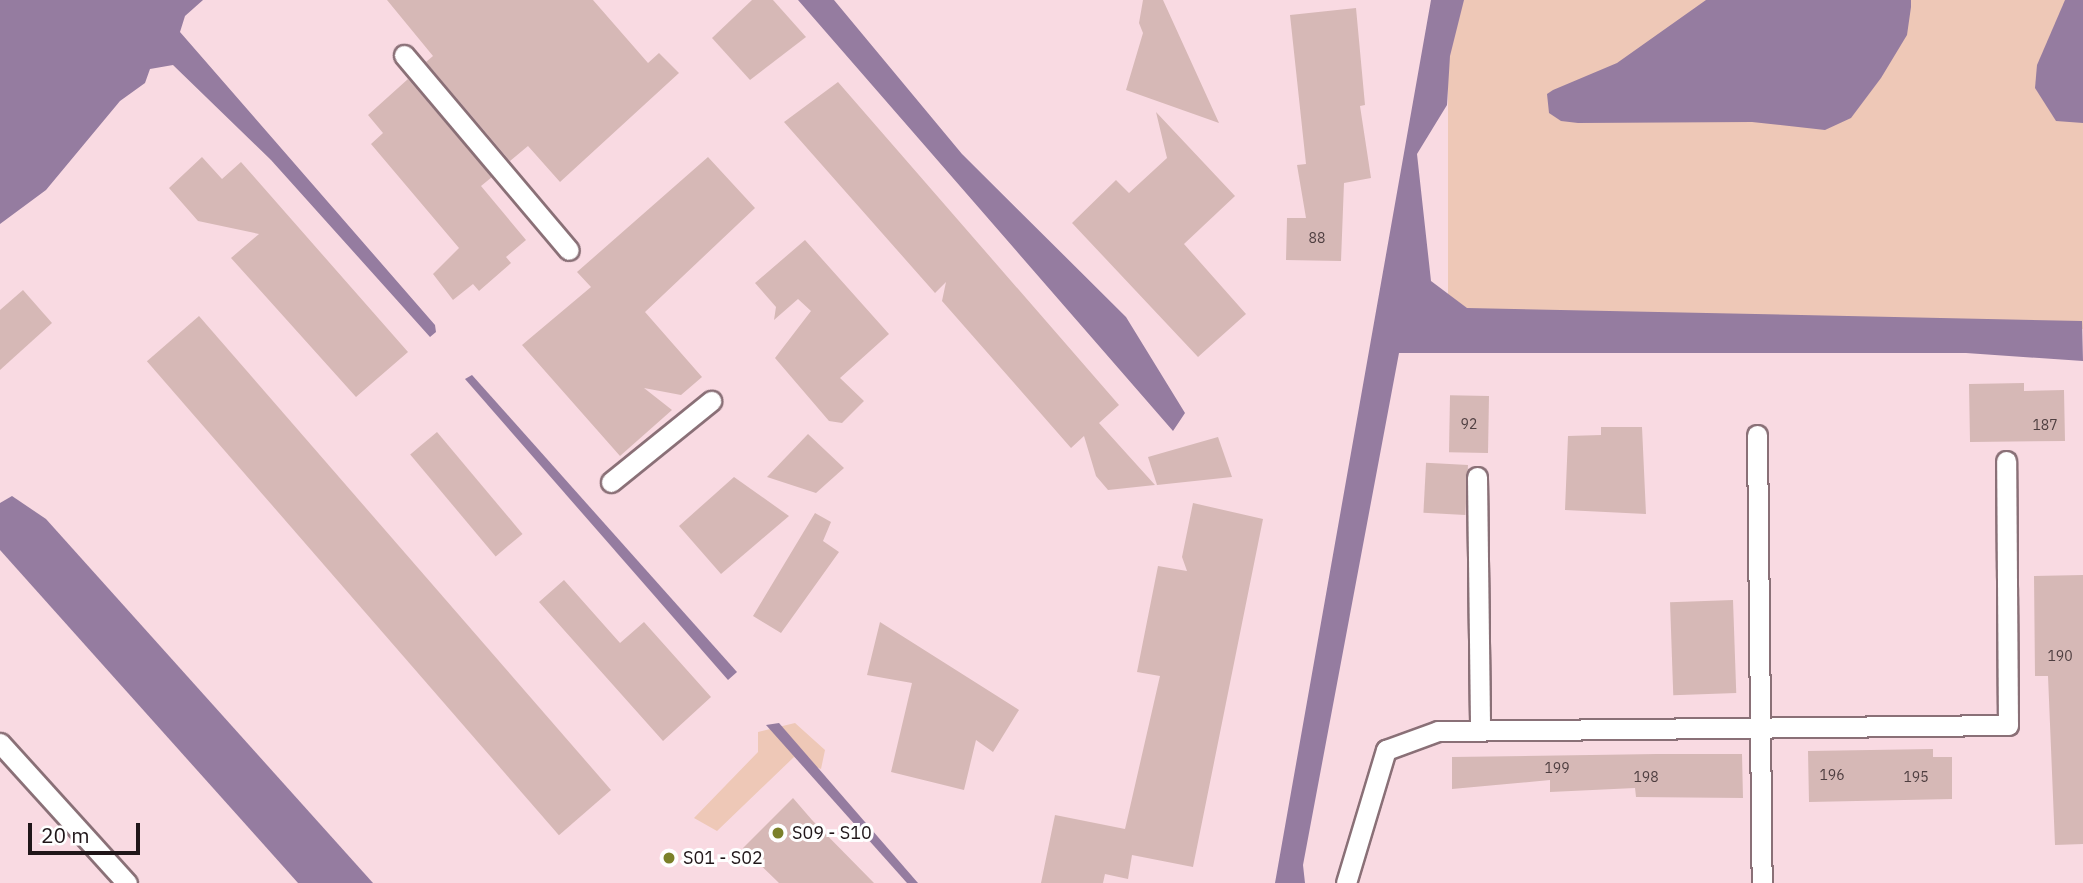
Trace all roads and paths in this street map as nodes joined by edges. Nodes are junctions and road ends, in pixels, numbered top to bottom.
1 (404, 55) dead end
2 (569, 250) dead end
3 (711, 401) dead end
4 (1757, 435) dead end
5 (2006, 461) dead end
6 (1477, 477) dead end
7 (611, 482) dead end
8 (1759, 726) junction
9 (1480, 729) junction
10 (0, 743) edge
11 (127, 883) edge
12 (1346, 883) edge
13 (1762, 883) edge

1 - 2 lane
3 - 7 lane
4 - 8 lane
5 - 8 lane
6 - 9 lane
8 - 9 lane
8 - 13 lane
9 - 12 lane
10 - 11 lane

